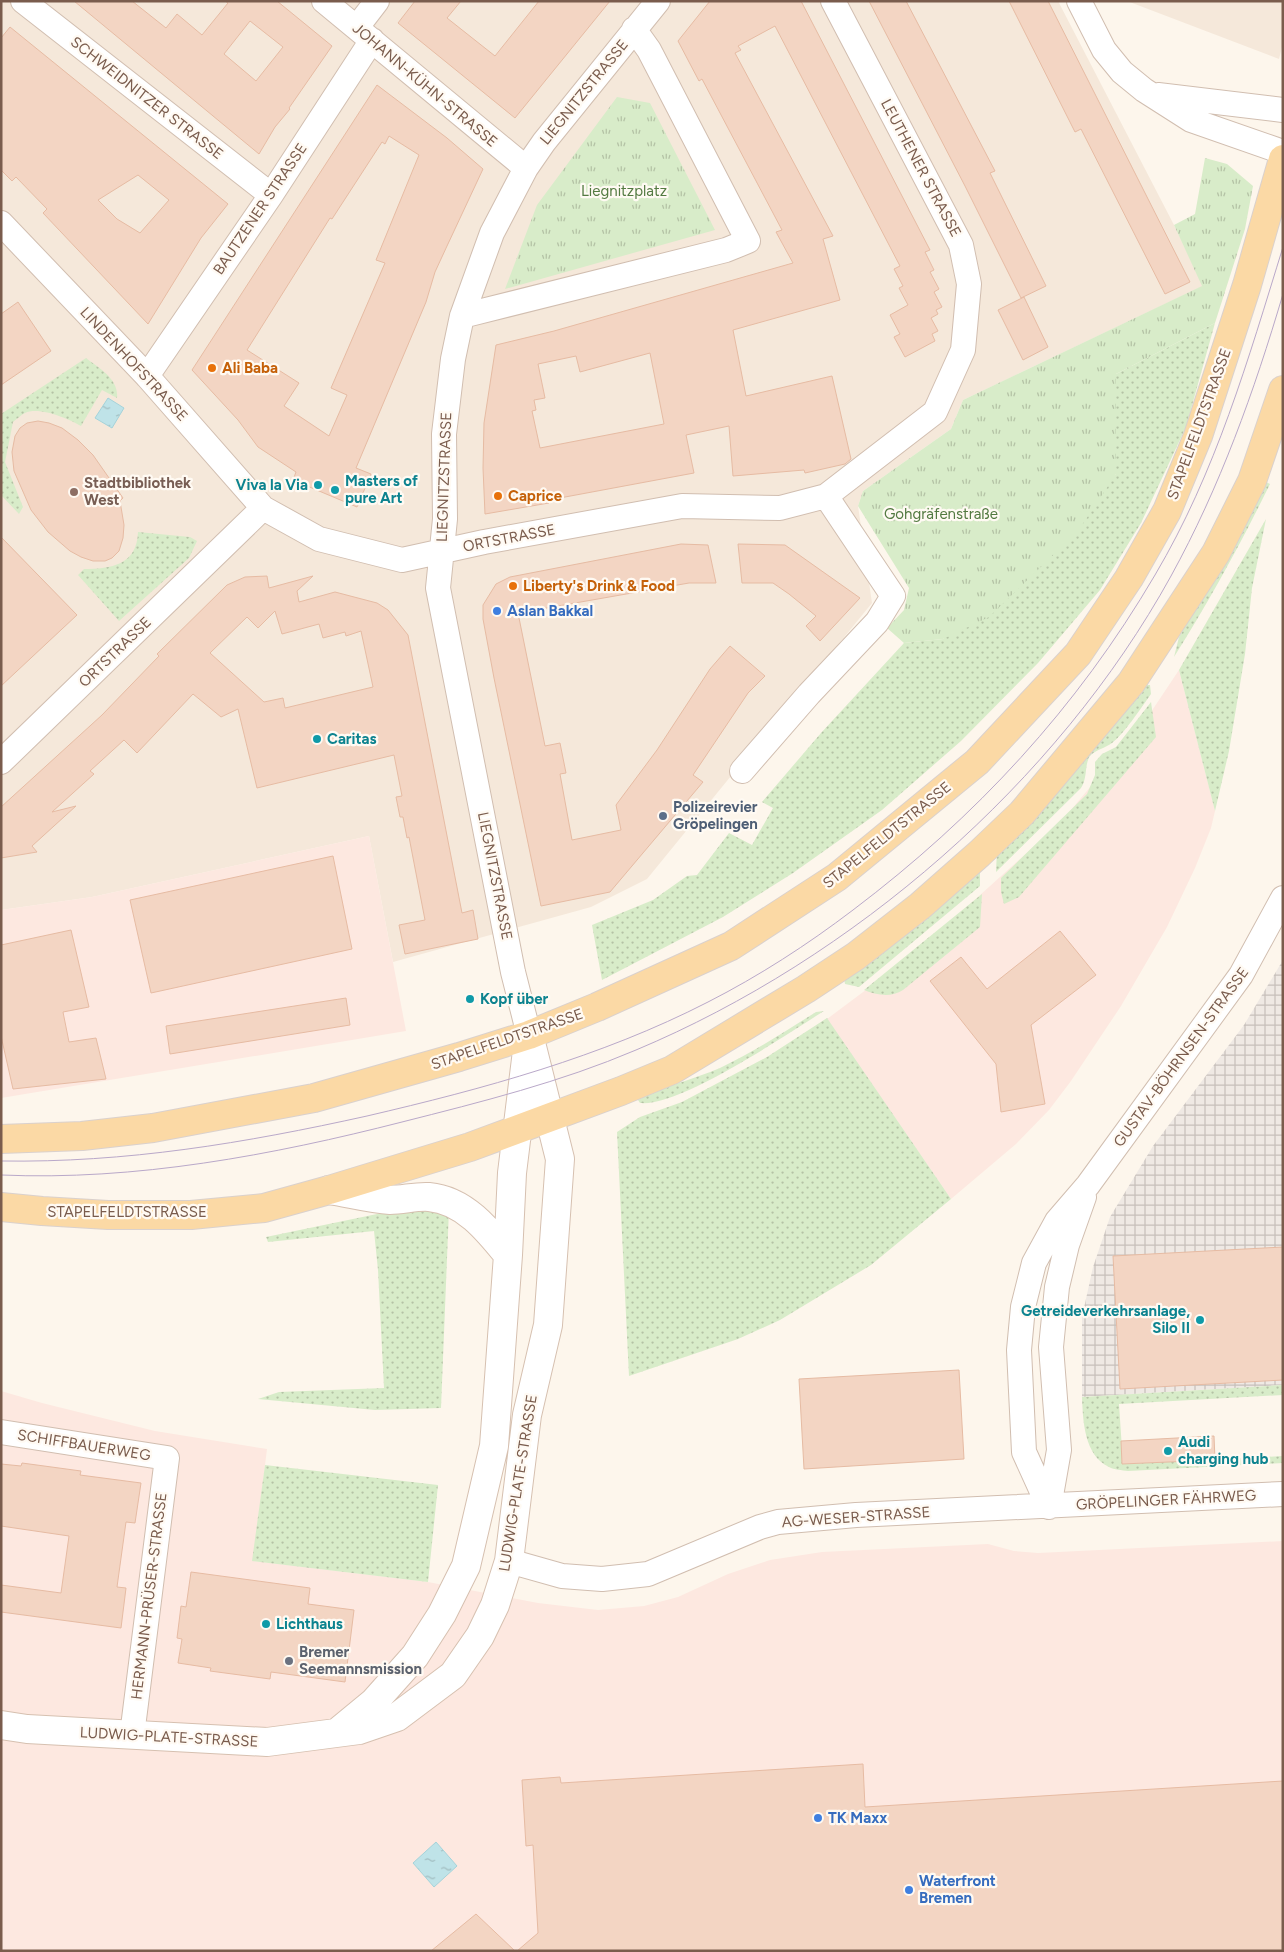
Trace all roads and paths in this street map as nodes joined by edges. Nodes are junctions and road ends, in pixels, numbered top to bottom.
1 (23, 1) edge
2 (324, 1) edge
3 (377, 1) edge
4 (658, 1) edge
5 (833, 1) edge
6 (1079, 1) edge
7 (634, 29) junction
8 (364, 34) junction
9 (1151, 94) junction
10 (1283, 110) edge
11 (1283, 152) edge
12 (1283, 159) edge
13 (526, 168) junction
14 (271, 195) junction
15 (1, 223) edge
16 (462, 316) junction
17 (147, 376) junction
18 (1283, 390) edge
19 (826, 496) junction
20 (263, 508) junction
21 (441, 552) junction
22 (1, 762) edge
23 (742, 771) dead end
24 (1283, 898) edge
25 (529, 1035) junction
26 (550, 1116) junction
27 (517, 1130) junction
28 (1, 1139) edge
29 (1088, 1185) junction
30 (329, 1190) junction
31 (1, 1207) edge
32 (508, 1255) junction
33 (1, 1432) edge
34 (167, 1458) joint
35 (1283, 1494) edge
36 (1049, 1507) junction
37 (509, 1561) junction
38 (466, 1566) junction
39 (1, 1725) edge
40 (336, 1734) junction
41 (132, 1735) junction

1 - 14 street, SCHWEIDNITZER STRASSE
2 - 8 street, JOHANN-KÜHN-STRASSE
3 - 8 street, BAUTZENER STRASSE
4 - 7 street, LIEGNITZSTRASSE
5 - 19 street, LEUTHENER STRASSE
6 - 9 street
7 - 13 street, LIEGNITZSTRASSE
7 - 16 street
8 - 13 street, JOHANN-KÜHN-STRASSE
8 - 14 street, BAUTZENER STRASSE
9 - 10 street
9 - 11 street
12 - 25 main road, STAPELFELDTSTRASSE
13 - 16 street, LIEGNITZSTRASSE
14 - 17 street, BAUTZENER STRASSE
15 - 17 street, LINDENHOFSTRASSE
16 - 21 street, LIEGNITZSTRASSE
17 - 20 street, LINDENHOFSTRASSE
18 - 26 main road, STAPELFELDTSTRASSE
19 - 21 street, ORTSTRASSE
19 - 23 street
20 - 21 street, ORTSTRASSE
20 - 22 street, ORTSTRASSE
21 - 25 street, LIEGNITZSTRASSE
24 - 29 street, GUSTAV-BÖHRNSEN-STRASSE
25 - 26 street, LUDWIG-PLATE-STRASSE
25 - 27 street, LUDWIG-PLATE-STRASSE
25 - 28 main road, STAPELFELDTSTRASSE
26 - 27 main road, STAPELFELDTSTRASSE
26 - 37 street, LUDWIG-PLATE-STRASSE
27 - 30 main road, STAPELFELDTSTRASSE
27 - 32 street, LUDWIG-PLATE-STRASSE
29 - 36 street, GUSTAV-BÖHRNSEN-STRASSE
29 - 36 street, GUSTAV-BÖHRNSEN-STRASSE
30 - 31 main road, STAPELFELDTSTRASSE
30 - 32 street
32 - 38 street, LUDWIG-PLATE-STRASSE
33 - 34 street, SCHIFFBAUERWEG
34 - 41 street, HERMANN-PRÜSER-STRASSE
35 - 36 street, GRÖPELINGER FÄHRWEG
36 - 37 street, AG-WESER-STRASSE
37 - 38 street, AG-WESER-STRASSE
37 - 40 street, LUDWIG-PLATE-STRASSE
38 - 40 street, LUDWIG-PLATE-STRASSE
39 - 41 street, LUDWIG-PLATE-STRASSE
40 - 41 street, LUDWIG-PLATE-STRASSE

